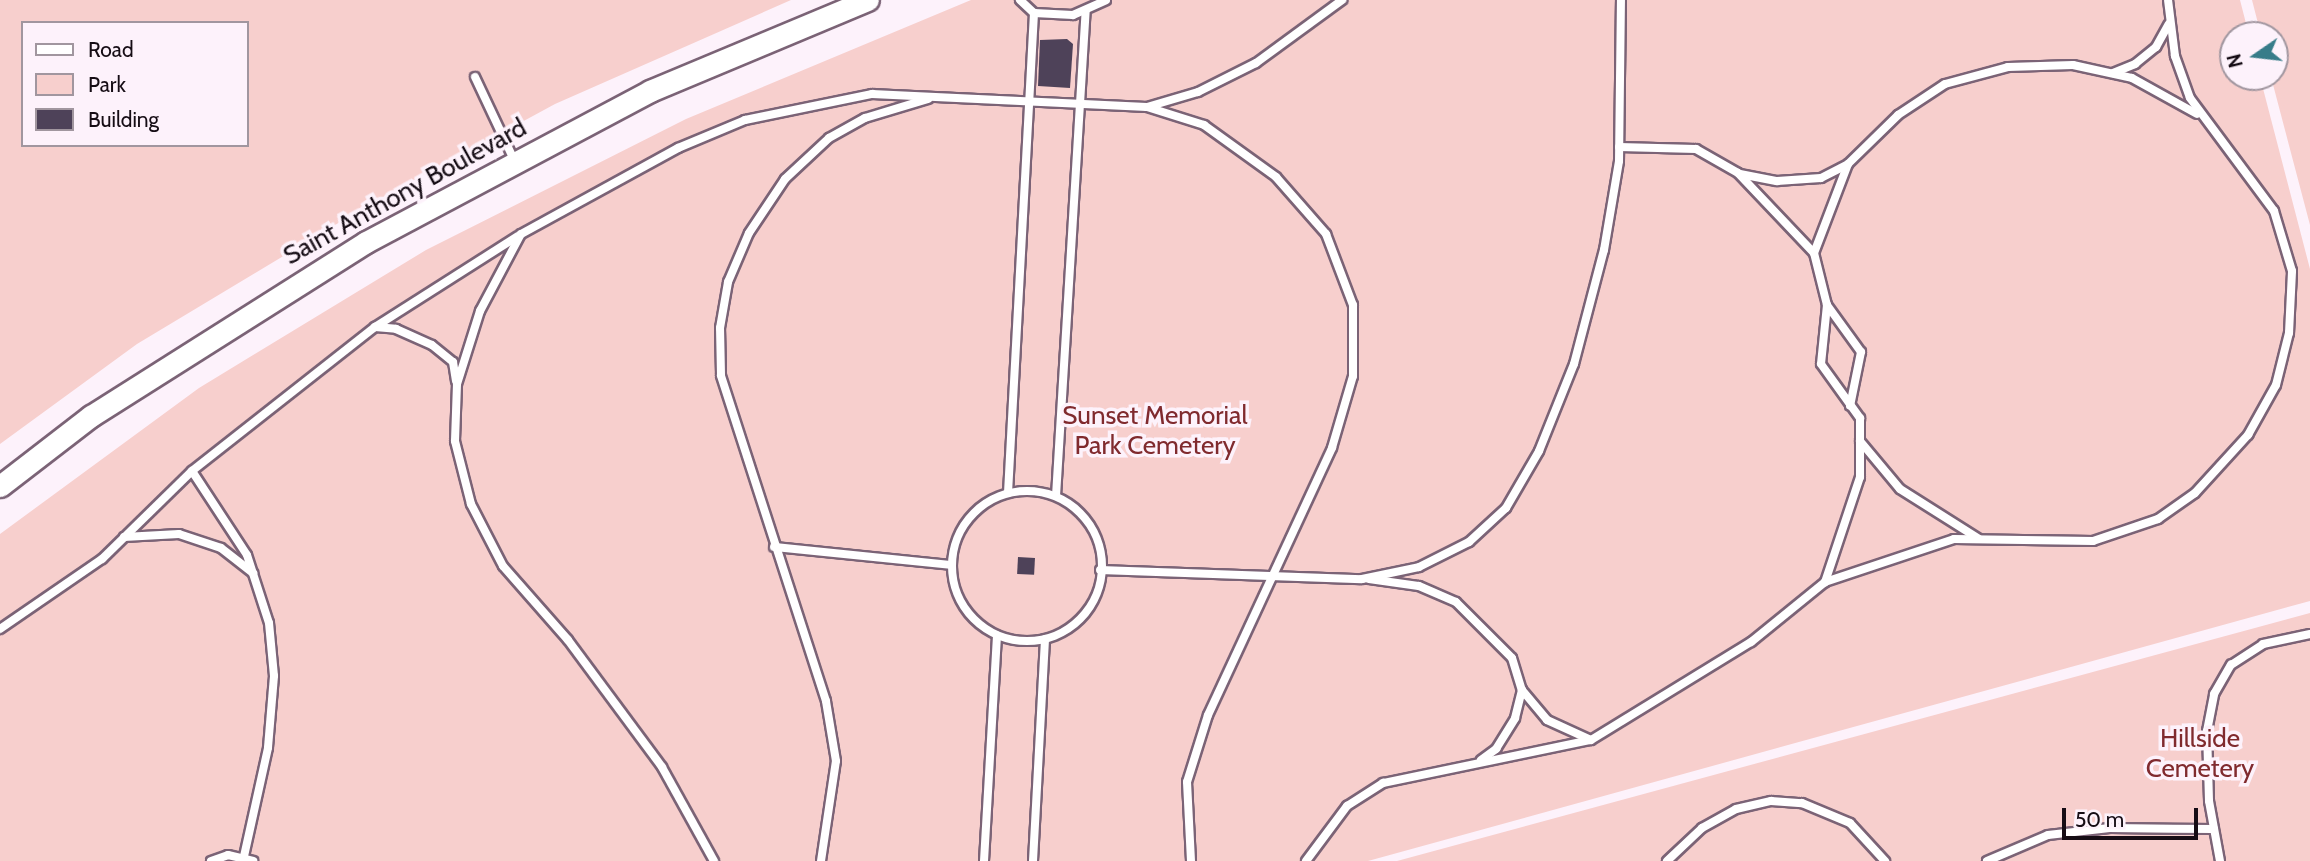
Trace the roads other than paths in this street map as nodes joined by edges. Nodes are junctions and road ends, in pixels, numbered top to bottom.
1 (868, 0) edge
2 (1020, 0) edge
3 (1106, 0) edge
4 (1342, 0) edge
5 (1620, 0) edge
6 (2168, 0) edge
7 (1086, 10) junction
8 (1034, 13) junction
9 (2169, 24) junction
10 (2112, 74) junction
11 (475, 77) dead end
12 (934, 97) junction
13 (1031, 100) junction
14 (1077, 101) junction
15 (1147, 107) junction
16 (2198, 115) junction
17 (1619, 147) junction
18 (514, 160) junction
19 (1849, 164) junction
20 (1738, 173) junction
21 (521, 234) junction
22 (1814, 253) junction
23 (1827, 305) junction
24 (375, 327) junction
25 (457, 384) junction
26 (1850, 406) junction
27 (1860, 441) junction
28 (192, 471) junction
29 (0, 486) edge
30 (1008, 493) junction
31 (1056, 496) junction
32 (124, 537) junction
33 (1982, 541) junction
34 (774, 547) junction
35 (951, 565) junction
36 (1100, 570) junction
37 (253, 573) junction
38 (1278, 574) junction
39 (1363, 579) junction
40 (1825, 582) junction
41 (0, 629) edge
42 (2310, 634) edge
43 (997, 635) junction
44 (1045, 639) junction
45 (1521, 690) junction
46 (1591, 740) junction
47 (1478, 762) junction
48 (2214, 829) junction
49 (244, 856) junction
50 (823, 859) edge
51 (211, 861) edge
52 (253, 861) edge
53 (714, 861) edge
54 (984, 861) edge
55 (1033, 861) edge
56 (1191, 861) edge
57 (1306, 861) edge
58 (1667, 861) edge
59 (1885, 861) edge
60 (1987, 861) edge
61 (2220, 861) edge

1 - 18 street, Saint Anthony Boulevard
2 - 8 lane
3 - 7 lane
4 - 15 lane
5 - 17 lane
6 - 9 lane
7 - 8 lane
7 - 14 lane
8 - 13 lane
9 - 10 lane
9 - 16 lane
10 - 16 lane
10 - 19 lane
11 - 18 lane
12 - 13 lane
12 - 21 lane
12 - 34 lane
13 - 14 lane
13 - 30 lane
14 - 15 lane
14 - 31 lane
15 - 38 lane
16 - 33 lane
17 - 20 lane
17 - 39 lane
18 - 29 street, Saint Anthony Boulevard
19 - 20 lane
19 - 22 lane
20 - 22 lane
21 - 24 lane
21 - 25 lane
22 - 23 lane
23 - 26 lane
23 - 26 lane
24 - 25 lane
24 - 28 lane
25 - 53 lane
26 - 27 lane
27 - 33 lane
27 - 40 lane
28 - 32 lane
28 - 37 lane
30 - 31 lane
30 - 35 lane
31 - 36 lane
32 - 37 lane
32 - 41 lane
33 - 40 lane
34 - 35 lane
34 - 50 lane
35 - 43 lane
36 - 38 lane
36 - 44 lane
37 - 49 lane
38 - 39 lane
38 - 56 lane
39 - 45 lane
40 - 46 lane
42 - 48 lane
43 - 44 lane
43 - 54 lane
44 - 55 lane
45 - 46 lane
45 - 47 lane
46 - 47 lane
47 - 57 lane
48 - 60 lane
48 - 61 lane
49 - 51 lane
49 - 52 lane
58 - 59 lane

